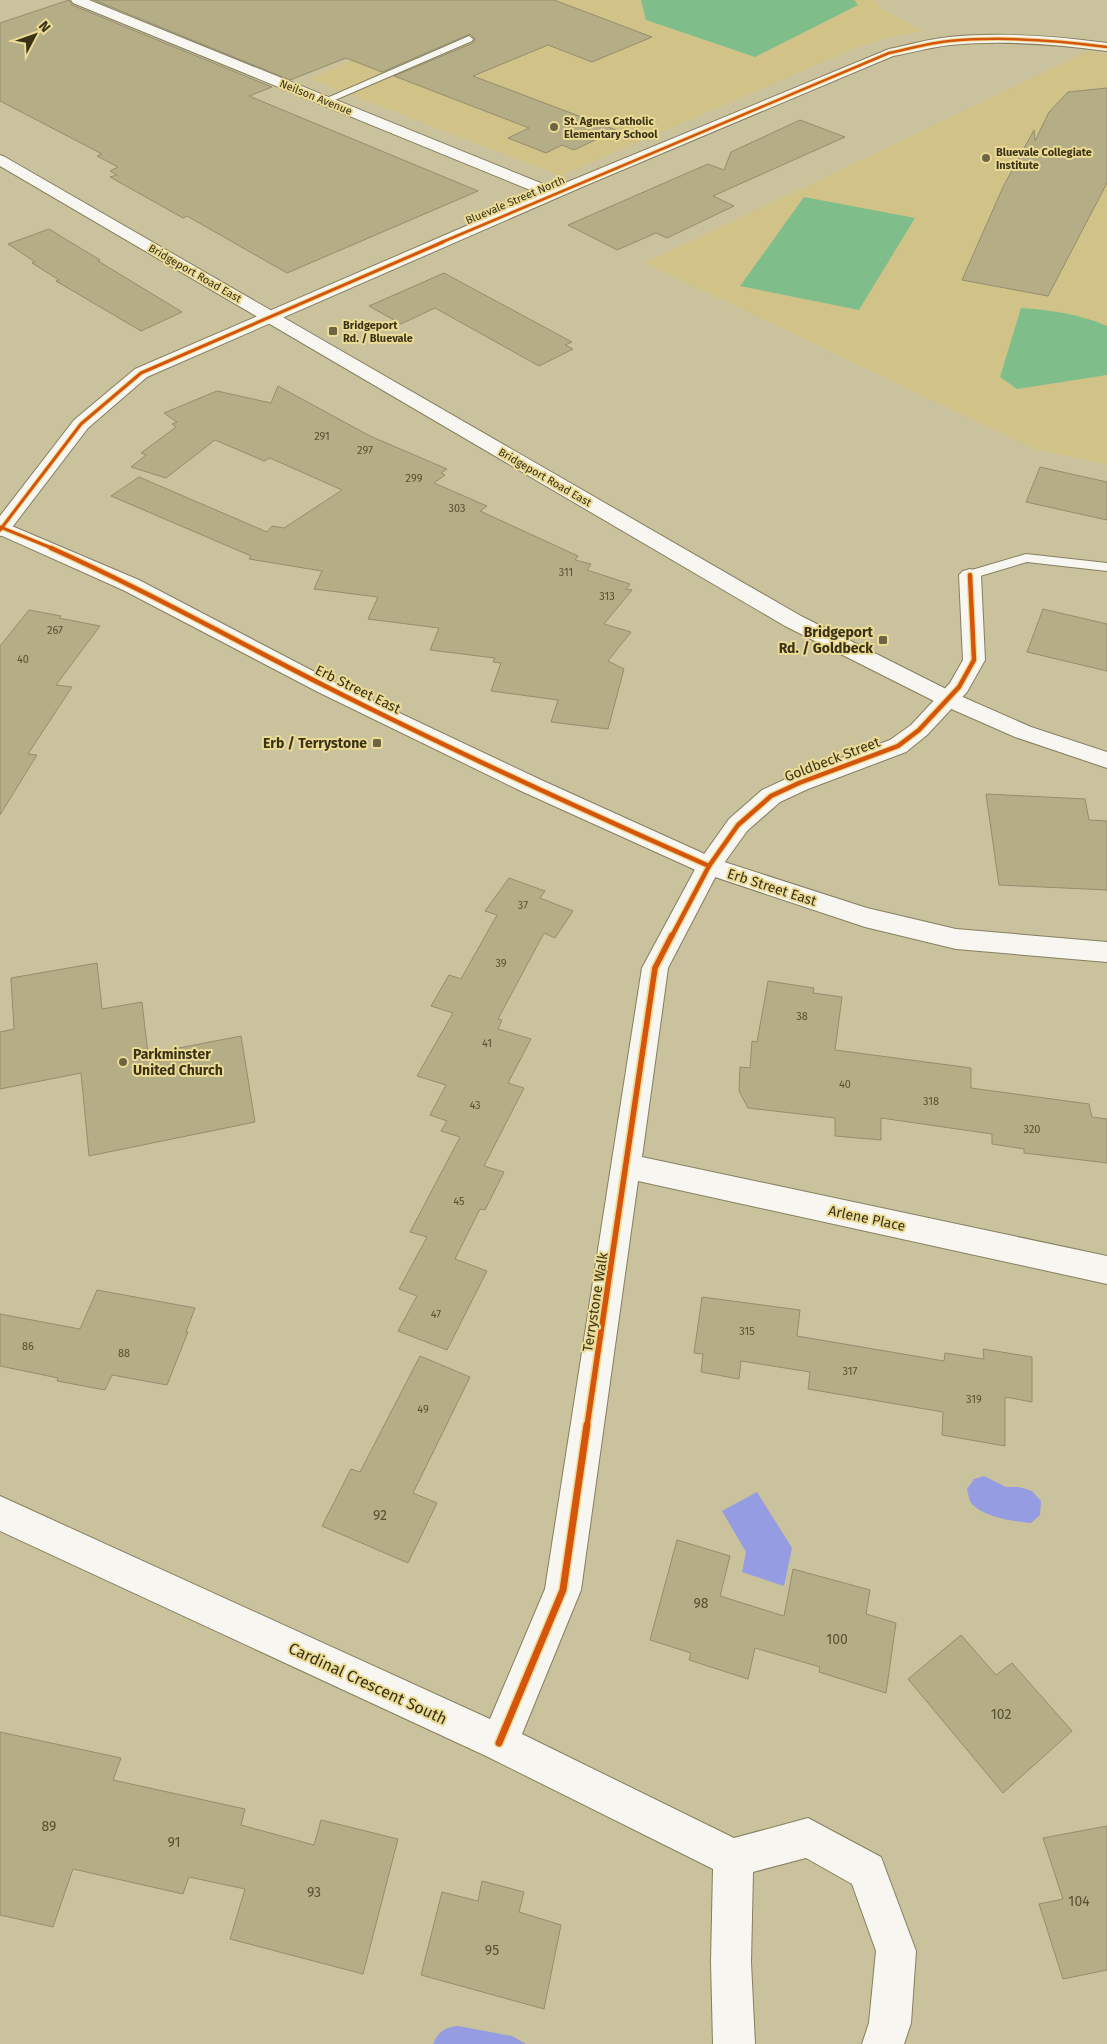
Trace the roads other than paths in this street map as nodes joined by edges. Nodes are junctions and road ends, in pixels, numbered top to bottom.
1 (78, 0) edge
2 (469, 39) dead end
3 (1107, 47) edge
4 (325, 101) junction
5 (0, 160) edge
6 (554, 194) junction
7 (271, 317) junction
8 (1, 529) edge
9 (1107, 568) edge
10 (970, 575) joint
11 (948, 699) junction
12 (1107, 760) edge
13 (709, 866) junction
14 (1107, 952) edge
15 (626, 1166) junction
16 (1107, 1270) edge
17 (0, 1513) edge
18 (499, 1743) junction
19 (733, 1858) junction
20 (734, 2044) edge
21 (883, 2044) edge

1 - 4 street, Neilson Avenue
2 - 4 lane
3 - 6 street, Bluevale Street North
4 - 6 street, Neilson Avenue
5 - 7 street, Bridgeport Road East
6 - 7 street, Bluevale Street North
7 - 8 street, Bluevale Street North
7 - 11 street, Bridgeport Road East
8 - 13 street, Erb Street East
9 - 10 lane
10 - 11 street, Goldbeck Street
11 - 12 street, Bridgeport Road East
11 - 13 street, Goldbeck Street
13 - 14 street, Erb Street East
13 - 15 street, Terrystone Walk
15 - 16 street, Arlene Place
15 - 18 street, Terrystone Walk
17 - 18 street, Cardinal Crescent South
18 - 19 street, Cardinal Crescent South
19 - 20 street
19 - 21 street

